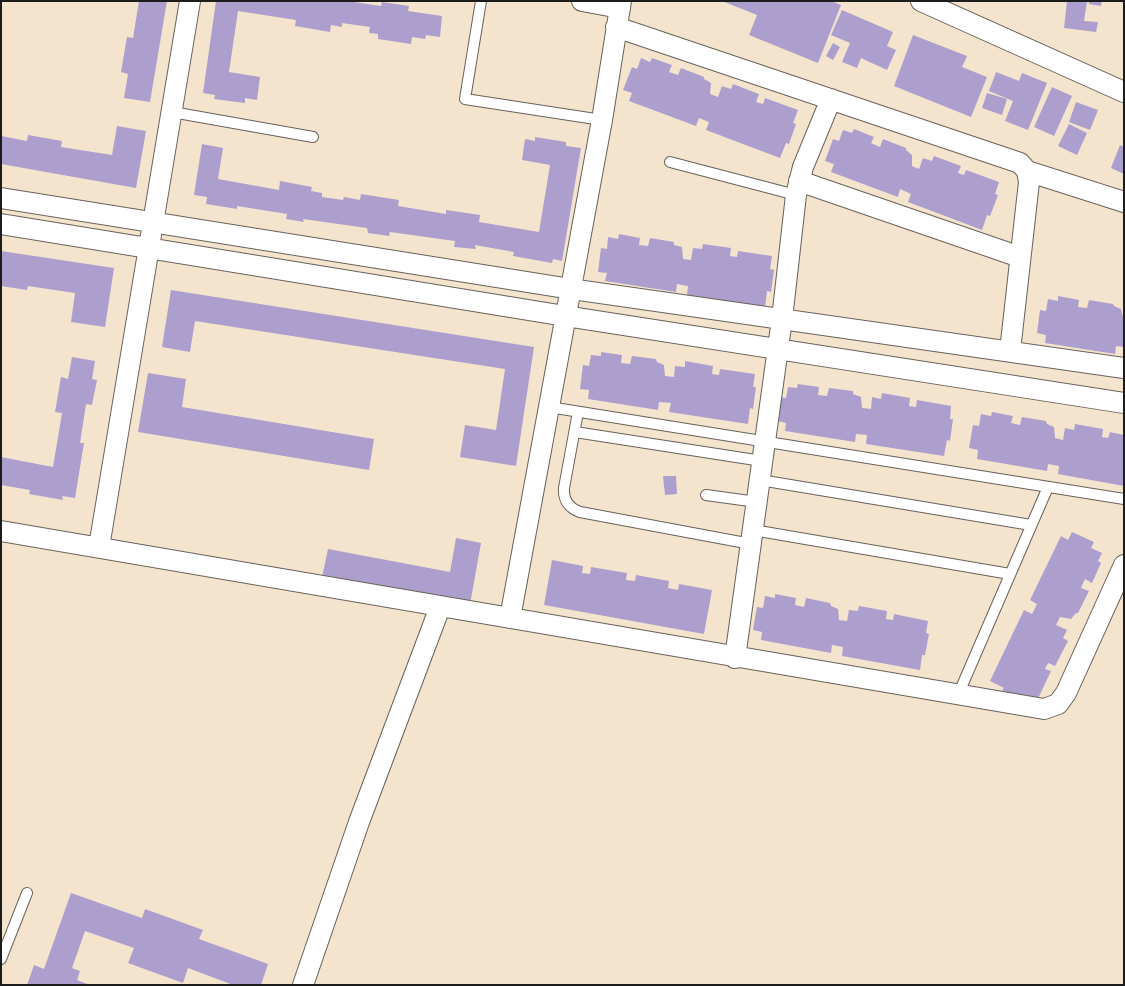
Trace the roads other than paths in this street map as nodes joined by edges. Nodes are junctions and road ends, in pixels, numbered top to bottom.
1 (190, 1) edge
2 (481, 1) edge
3 (582, 1) edge
4 (921, 1) edge
5 (621, 4) edge
6 (616, 27) junction
7 (1124, 92) edge
8 (831, 99) junction
9 (172, 112) junction
10 (602, 120) junction
11 (313, 137) dead end
12 (670, 162) dead end
13 (1027, 172) junction
14 (798, 188) junction
15 (1, 198) edge
16 (1124, 202) edge
17 (153, 222) junction
18 (1, 224) edge
19 (149, 248) junction
20 (1020, 257) junction
21 (571, 288) junction
22 (565, 316) junction
23 (782, 319) junction
24 (778, 349) junction
25 (1010, 352) junction
26 (1124, 368) edge
27 (1124, 403) edge
28 (549, 407) junction
29 (578, 412) junction
30 (574, 432) junction
31 (765, 441) junction
32 (761, 471) junction
33 (1048, 487) junction
34 (706, 495) dead end
35 (1124, 499) edge
36 (756, 502) junction
37 (1031, 525) junction
38 (1, 531) edge
39 (752, 537) junction
40 (99, 547) junction
41 (1124, 564) edge
42 (1010, 574) junction
43 (440, 607) junction
44 (510, 618) junction
45 (735, 658) junction
46 (958, 695) junction
47 (27, 893) dead end
48 (1, 959) edge
49 (303, 985) edge

1 - 9 street
2 - 10 lane
3 - 5 street
4 - 7 street
5 - 6 street
6 - 8 street
6 - 10 street
8 - 13 street
8 - 14 street
9 - 11 lane
9 - 17 street
10 - 21 street
12 - 14 lane
13 - 16 street
13 - 20 street
14 - 20 street
14 - 23 street
15 - 17 street
17 - 19 street
17 - 21 street
18 - 19 street
19 - 22 street
19 - 40 street
20 - 25 street
21 - 22 street
21 - 23 street
22 - 24 street
22 - 28 street
23 - 24 street
23 - 25 street
24 - 27 street
24 - 31 street
25 - 26 street
28 - 29 lane
28 - 44 street
29 - 30 lane
29 - 31 lane
30 - 32 lane
30 - 39 lane
31 - 32 street
31 - 33 lane
32 - 36 street
32 - 37 lane
33 - 35 lane
33 - 37 lane
34 - 36 lane
36 - 39 street
37 - 42 lane
38 - 40 street
39 - 42 lane
39 - 45 street
40 - 43 street
41 - 46 street
42 - 46 lane
43 - 44 street
43 - 49 street
44 - 45 street
45 - 46 street
47 - 48 lane

